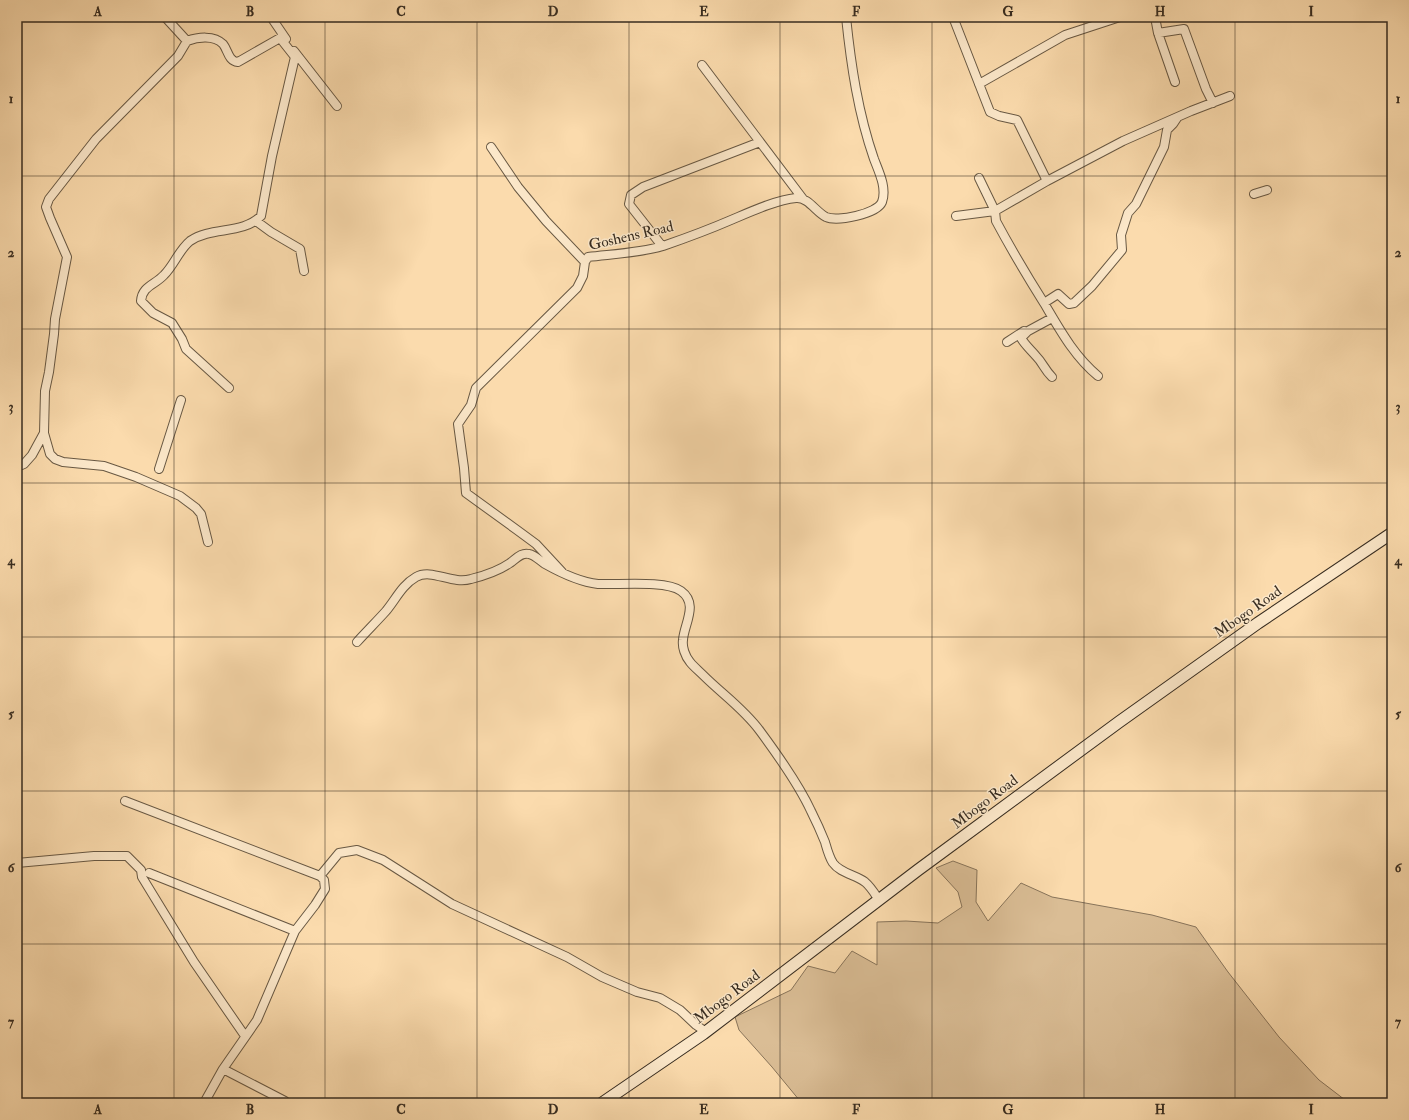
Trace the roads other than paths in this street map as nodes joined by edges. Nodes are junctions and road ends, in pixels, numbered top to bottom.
1 (165, 17) edge
2 (271, 17) edge
3 (846, 17) edge
4 (953, 17) edge
5 (1120, 17) edge
6 (1155, 17) edge
7 (1158, 33) junction
8 (187, 41) junction
9 (702, 65) dead end
10 (1175, 82) dead end
11 (979, 84) junction
12 (1230, 96) dead end
13 (1213, 103) junction
14 (337, 106) dead end
15 (1178, 117) junction
16 (760, 142) junction
17 (491, 147) dead end
18 (979, 178) dead end
19 (1047, 181) junction
20 (1267, 190) dead end
21 (1254, 194) dead end
22 (803, 199) junction
23 (995, 211) junction
24 (956, 216) dead end
25 (256, 221) junction
26 (662, 246) junction
27 (584, 262) junction
28 (304, 271) dead end
29 (1046, 306) junction
30 (1052, 318) junction
31 (1008, 342) dead end
32 (1098, 376) dead end
33 (1052, 377) dead end
34 (230, 388) dead end
35 (181, 400) dead end
36 (44, 432) junction
37 (17, 467) edge
38 (159, 469) dead end
39 (1392, 533) edge
40 (208, 542) dead end
41 (562, 572) junction
42 (358, 642) dead end
43 (125, 801) dead end
44 (17, 863) edge
45 (149, 873) dead end
46 (320, 876) junction
47 (879, 900) junction
48 (295, 931) junction
49 (706, 1032) junction
50 (245, 1036) junction
51 (223, 1069) junction
52 (285, 1100) dead end
53 (204, 1103) edge
54 (602, 1103) edge

1 - 8 street
2 - 14 street
3 - 22 street
4 - 11 street
5 - 11 street
6 - 7 street
7 - 10 street
7 - 13 street
8 - 25 street
8 - 36 street
9 - 16 street
11 - 19 street
12 - 13 street
13 - 15 street
15 - 19 street
15 - 29 street
16 - 22 street
16 - 26 street
17 - 27 street
18 - 23 street
19 - 23 street
20 - 21 street
22 - 26 street, Goshens Road
23 - 24 street
23 - 29 street
25 - 28 street
25 - 34 street
26 - 27 street, Goshens Road
27 - 41 street, Goshens Road
29 - 30 street
29 - 31 street
30 - 32 street
30 - 33 street
35 - 38 street
36 - 37 street
36 - 40 street
39 - 47 main road, Mbogo Road
41 - 42 street
41 - 47 street
43 - 46 street
44 - 50 street
45 - 48 street
46 - 48 street
46 - 49 street
47 - 49 main road, Mbogo Road
48 - 50 street
49 - 54 main road, Mbogo Road
50 - 51 street
51 - 52 street
51 - 53 street

